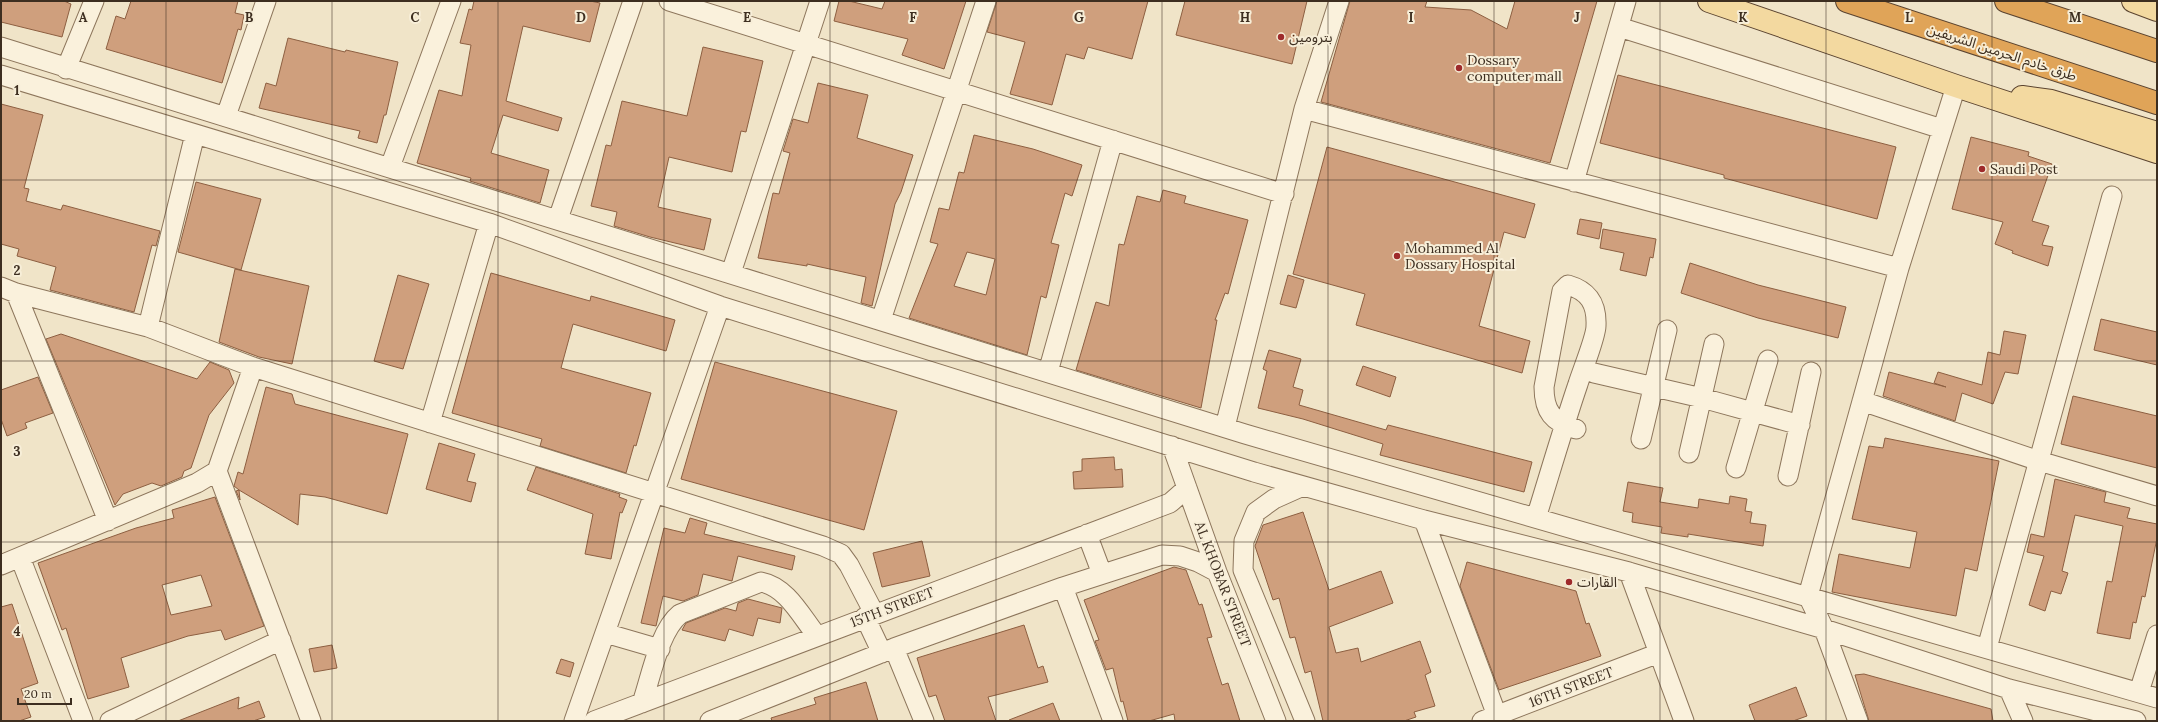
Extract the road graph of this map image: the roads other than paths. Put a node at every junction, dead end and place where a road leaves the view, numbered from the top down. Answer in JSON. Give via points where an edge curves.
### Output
{"nodes":[{"id":1,"x":94,"y":1,"type":"edge"},
{"id":2,"x":266,"y":1,"type":"edge"},
{"id":3,"x":451,"y":1,"type":"edge"},
{"id":4,"x":633,"y":1,"type":"edge"},
{"id":5,"x":669,"y":1,"type":"edge"},
{"id":6,"x":820,"y":1,"type":"edge"},
{"id":7,"x":986,"y":1,"type":"edge"},
{"id":8,"x":1339,"y":1,"type":"edge"},
{"id":9,"x":1626,"y":1,"type":"edge"},
{"id":10,"x":1709,"y":1,"type":"edge"},
{"id":11,"x":1847,"y":1,"type":"edge"},
{"id":12,"x":2006,"y":1,"type":"edge"},
{"id":13,"x":2132,"y":1,"type":"edge"},
{"id":14,"x":2157,"y":10,"type":"edge"},
{"id":15,"x":1619,"y":27,"type":"junction"},
{"id":16,"x":806,"y":44,"type":"junction"},
{"id":17,"x":1,"y":47,"type":"edge"},
{"id":18,"x":2157,"y":51,"type":"edge"},
{"id":19,"x":66,"y":69,"type":"junction"},
{"id":20,"x":1,"y":75,"type":"edge"},
{"id":21,"x":1956,"y":86,"type":"junction"},
{"id":22,"x":956,"y":91,"type":"junction"},
{"id":23,"x":2157,"y":103,"type":"edge"},
{"id":24,"x":1304,"y":110,"type":"junction"},
{"id":25,"x":226,"y":116,"type":"junction"},
{"id":26,"x":1942,"y":129,"type":"junction"},
{"id":27,"x":195,"y":134,"type":"junction"},
{"id":28,"x":2157,"y":134,"type":"edge"},
{"id":29,"x":1113,"y":140,"type":"junction"},
{"id":30,"x":2157,"y":152,"type":"edge"},
{"id":31,"x":390,"y":167,"type":"junction"},
{"id":32,"x":1574,"y":182,"type":"junction"},
{"id":33,"x":1284,"y":194,"type":"junction"},
{"id":34,"x":2112,"y":196,"type":"dead end"},
{"id":35,"x":558,"y":220,"type":"junction"},
{"id":36,"x":489,"y":223,"type":"junction"},
{"id":37,"x":1899,"y":268,"type":"junction"},
{"id":38,"x":731,"y":273,"type":"junction"},
{"id":39,"x":8,"y":290,"type":"edge"},
{"id":40,"x":720,"y":306,"type":"junction"},
{"id":41,"x":881,"y":320,"type":"junction"},
{"id":42,"x":148,"y":326,"type":"junction"},
{"id":43,"x":1597,"y":327,"type":"junction"},
{"id":44,"x":1666,"y":330,"type":"dead end"},
{"id":45,"x":1714,"y":344,"type":"dead end"},
{"id":46,"x":1768,"y":360,"type":"dead end"},
{"id":47,"x":253,"y":367,"type":"junction"},
{"id":48,"x":1048,"y":372,"type":"junction"},
{"id":49,"x":1811,"y":372,"type":"dead end"},
{"id":50,"x":1594,"y":373,"type":"junction"},
{"id":51,"x":1653,"y":387,"type":"junction"},
{"id":52,"x":1702,"y":398,"type":"junction"},
{"id":53,"x":1862,"y":401,"type":"junction"},
{"id":54,"x":1752,"y":412,"type":"junction"},
{"id":55,"x":430,"y":423,"type":"junction"},
{"id":56,"x":1800,"y":424,"type":"junction"},
{"id":57,"x":1225,"y":427,"type":"junction"},
{"id":58,"x":1570,"y":427,"type":"junction"},
{"id":59,"x":1641,"y":438,"type":"dead end"},
{"id":60,"x":1172,"y":446,"type":"junction"},
{"id":61,"x":1689,"y":453,"type":"dead end"},
{"id":62,"x":2039,"y":461,"type":"junction"},
{"id":63,"x":1736,"y":468,"type":"dead end"},
{"id":64,"x":217,"y":471,"type":"junction"},
{"id":65,"x":1788,"y":476,"type":"dead end"},
{"id":66,"x":1303,"y":486,"type":"junction"},
{"id":67,"x":1187,"y":488,"type":"junction"},
{"id":68,"x":654,"y":493,"type":"junction"},
{"id":69,"x":2157,"y":496,"type":"edge"},
{"id":70,"x":1542,"y":519,"type":"junction"},
{"id":71,"x":1424,"y":520,"type":"junction"},
{"id":72,"x":108,"y":521,"type":"junction"},
{"id":73,"x":1087,"y":534,"type":"junction"},
{"id":74,"x":20,"y":557,"type":"junction"},
{"id":75,"x":1,"y":565,"type":"edge"},
{"id":76,"x":1217,"y":572,"type":"junction"},
{"id":77,"x":1630,"y":572,"type":"junction"},
{"id":78,"x":1102,"y":574,"type":"junction"},
{"id":79,"x":1063,"y":587,"type":"junction"},
{"id":80,"x":1808,"y":596,"type":"junction"},
{"id":81,"x":870,"y":615,"type":"junction"},
{"id":82,"x":1824,"y":629,"type":"junction"},
{"id":83,"x":605,"y":633,"type":"junction"},
{"id":84,"x":2157,"y":635,"type":"edge"},
{"id":85,"x":817,"y":636,"type":"junction"},
{"id":86,"x":1271,"y":638,"type":"junction"},
{"id":87,"x":281,"y":640,"type":"junction"},
{"id":88,"x":1247,"y":647,"type":"junction"},
{"id":89,"x":1987,"y":648,"type":"junction"},
{"id":90,"x":660,"y":649,"type":"junction"},
{"id":91,"x":888,"y":650,"type":"junction"},
{"id":92,"x":1659,"y":653,"type":"junction"},
{"id":93,"x":2009,"y":688,"type":"junction"},
{"id":94,"x":2148,"y":695,"type":"edge"},
{"id":95,"x":642,"y":702,"type":"junction"},
{"id":96,"x":731,"y":717,"type":"edge"},
{"id":97,"x":1492,"y":719,"type":"edge"},
{"id":98,"x":84,"y":721,"type":"edge"},
{"id":99,"x":110,"y":721,"type":"edge"},
{"id":100,"x":311,"y":721,"type":"edge"},
{"id":101,"x":574,"y":721,"type":"edge"},
{"id":102,"x":594,"y":721,"type":"edge"},
{"id":103,"x":710,"y":721,"type":"edge"},
{"id":104,"x":924,"y":721,"type":"edge"},
{"id":105,"x":1113,"y":721,"type":"edge"},
{"id":106,"x":1276,"y":721,"type":"edge"},
{"id":107,"x":1305,"y":721,"type":"edge"},
{"id":108,"x":1684,"y":721,"type":"edge"},
{"id":109,"x":1858,"y":721,"type":"edge"},
{"id":110,"x":2023,"y":721,"type":"edge"},
{"id":111,"x":2136,"y":721,"type":"edge"}],
"edges":[{"from":1,"to":19,"type":"street"},
{"from":2,"to":25,"type":"street"},
{"from":3,"to":31,"type":"street"},
{"from":4,"to":35,"type":"street"},
{"from":5,"to":16,"type":"street"},
{"from":6,"to":16,"type":"street"},
{"from":7,"to":22,"type":"street"},
{"from":8,"to":24,"type":"street"},
{"from":9,"to":15,"type":"street"},
{"from":10,"to":21,"type":"main road"},
{"from":11,"to":23,"type":"highway","name":"طرق خادم الحرمين الشريفين"},
{"from":12,"to":18,"type":"highway"},
{"from":13,"to":14,"type":"main road"},
{"from":15,"to":26,"type":"street"},
{"from":15,"to":32,"type":"street"},
{"from":16,"to":22,"type":"street"},
{"from":16,"to":38,"type":"street"},
{"from":17,"to":19,"type":"street"},
{"from":19,"to":25,"type":"street"},
{"from":20,"to":27,"type":"street"},
{"from":21,"to":26,"type":"street"},
{"from":21,"to":28,"type":"main road","via":[[2051,101]]},
{"from":21,"to":30,"type":"main road"},
{"from":22,"to":29,"type":"street"},
{"from":22,"to":41,"type":"street"},
{"from":24,"to":32,"type":"street"},
{"from":24,"to":33,"type":"street"},
{"from":25,"to":31,"type":"street"},
{"from":26,"to":37,"type":"street"},
{"from":27,"to":36,"type":"street"},
{"from":27,"to":42,"type":"street"},
{"from":29,"to":33,"type":"street"},
{"from":29,"to":48,"type":"street"},
{"from":31,"to":35,"type":"street"},
{"from":32,"to":37,"type":"street"},
{"from":33,"to":57,"type":"street"},
{"from":34,"to":62,"type":"street"},
{"from":35,"to":38,"type":"street"},
{"from":36,"to":40,"type":"street"},
{"from":36,"to":55,"type":"street"},
{"from":37,"to":53,"type":"street"},
{"from":38,"to":41,"type":"street"},
{"from":39,"to":42,"type":"street"},
{"from":39,"to":72,"type":"street"},
{"from":40,"to":60,"type":"street"},
{"from":40,"to":68,"type":"street"},
{"from":41,"to":48,"type":"street"},
{"from":42,"to":47,"type":"street"},
{"from":43,"to":50,"type":"street","via":[[1604,331],[1605,339]]},
{"from":43,"to":58,"type":"street"},
{"from":43,"to":58,"type":"street","via":[[1594,305],[1587,294],[1568,285],[1562,291],[1544,387],[1546,408],[1551,415]]},
{"from":44,"to":51,"type":"street"},
{"from":45,"to":52,"type":"street"},
{"from":46,"to":54,"type":"street"},
{"from":47,"to":55,"type":"street"},
{"from":47,"to":64,"type":"street"},
{"from":48,"to":57,"type":"street"},
{"from":49,"to":56,"type":"street"},
{"from":50,"to":51,"type":"street"},
{"from":50,"to":58,"type":"street"},
{"from":51,"to":52,"type":"street"},
{"from":51,"to":59,"type":"street"},
{"from":52,"to":54,"type":"street"},
{"from":52,"to":61,"type":"street"},
{"from":53,"to":62,"type":"street"},
{"from":53,"to":80,"type":"street"},
{"from":54,"to":56,"type":"street"},
{"from":54,"to":63,"type":"street"},
{"from":55,"to":68,"type":"street"},
{"from":56,"to":65,"type":"street"},
{"from":57,"to":70,"type":"street"},
{"from":58,"to":70,"type":"street"},
{"from":60,"to":66,"type":"street"},
{"from":60,"to":67,"type":"street","name":"AL KHOBAR STREET"},
{"from":62,"to":69,"type":"street"},
{"from":62,"to":89,"type":"street"},
{"from":64,"to":72,"type":"street","via":[[197,483]]},
{"from":64,"to":87,"type":"street"},
{"from":66,"to":71,"type":"street"},
{"from":66,"to":86,"type":"street","name":"AL KHOBAR STREET","via":[[1256,512],[1244,541],[1243,570]]},
{"from":67,"to":73,"type":"street","name":"15TH STREET","via":[[1170,503]]},
{"from":67,"to":76,"type":"street","name":"AL KHOBAR STREET"},
{"from":68,"to":81,"type":"street","via":[[823,546],[840,554],[849,565]]},
{"from":68,"to":83,"type":"street"},
{"from":70,"to":80,"type":"street"},
{"from":71,"to":77,"type":"street"},
{"from":71,"to":97,"type":"street"},
{"from":72,"to":74,"type":"street"},
{"from":73,"to":78,"type":"street"},
{"from":73,"to":81,"type":"street","name":"15TH STREET"},
{"from":74,"to":75,"type":"street"},
{"from":74,"to":98,"type":"street"},
{"from":76,"to":78,"type":"street","via":[[1180,556],[1162,555]]},
{"from":76,"to":88,"type":"street","name":"AL KHOBAR STREET"},
{"from":77,"to":82,"type":"street"},
{"from":77,"to":92,"type":"street"},
{"from":78,"to":79,"type":"street"},
{"from":79,"to":91,"type":"street"},
{"from":79,"to":105,"type":"street"},
{"from":80,"to":82,"type":"street"},
{"from":80,"to":89,"type":"street"},
{"from":81,"to":85,"type":"street","name":"15TH STREET"},
{"from":81,"to":91,"type":"street"},
{"from":82,"to":93,"type":"street"},
{"from":82,"to":109,"type":"street"},
{"from":83,"to":90,"type":"street"},
{"from":83,"to":101,"type":"street"},
{"from":84,"to":94,"type":"street"},
{"from":85,"to":90,"type":"street","via":[[782,591],[772,584],[761,582],[680,614],[672,620]]},
{"from":85,"to":95,"type":"street","name":"15TH STREET"},
{"from":86,"to":88,"type":"street"},
{"from":86,"to":107,"type":"street","name":"AL KHOBAR STREET"},
{"from":87,"to":99,"type":"street"},
{"from":87,"to":100,"type":"street"},
{"from":88,"to":106,"type":"street","name":"AL KHOBAR STREET"},
{"from":89,"to":94,"type":"street"},
{"from":90,"to":95,"type":"street"},
{"from":91,"to":96,"type":"street"},
{"from":91,"to":104,"type":"street"},
{"from":92,"to":97,"type":"street","name":"16TH STREET"},
{"from":92,"to":108,"type":"street"},
{"from":93,"to":110,"type":"street"},
{"from":93,"to":111,"type":"street"},
{"from":95,"to":102,"type":"street","name":"15TH STREET"},
{"from":96,"to":103,"type":"street"}]}
